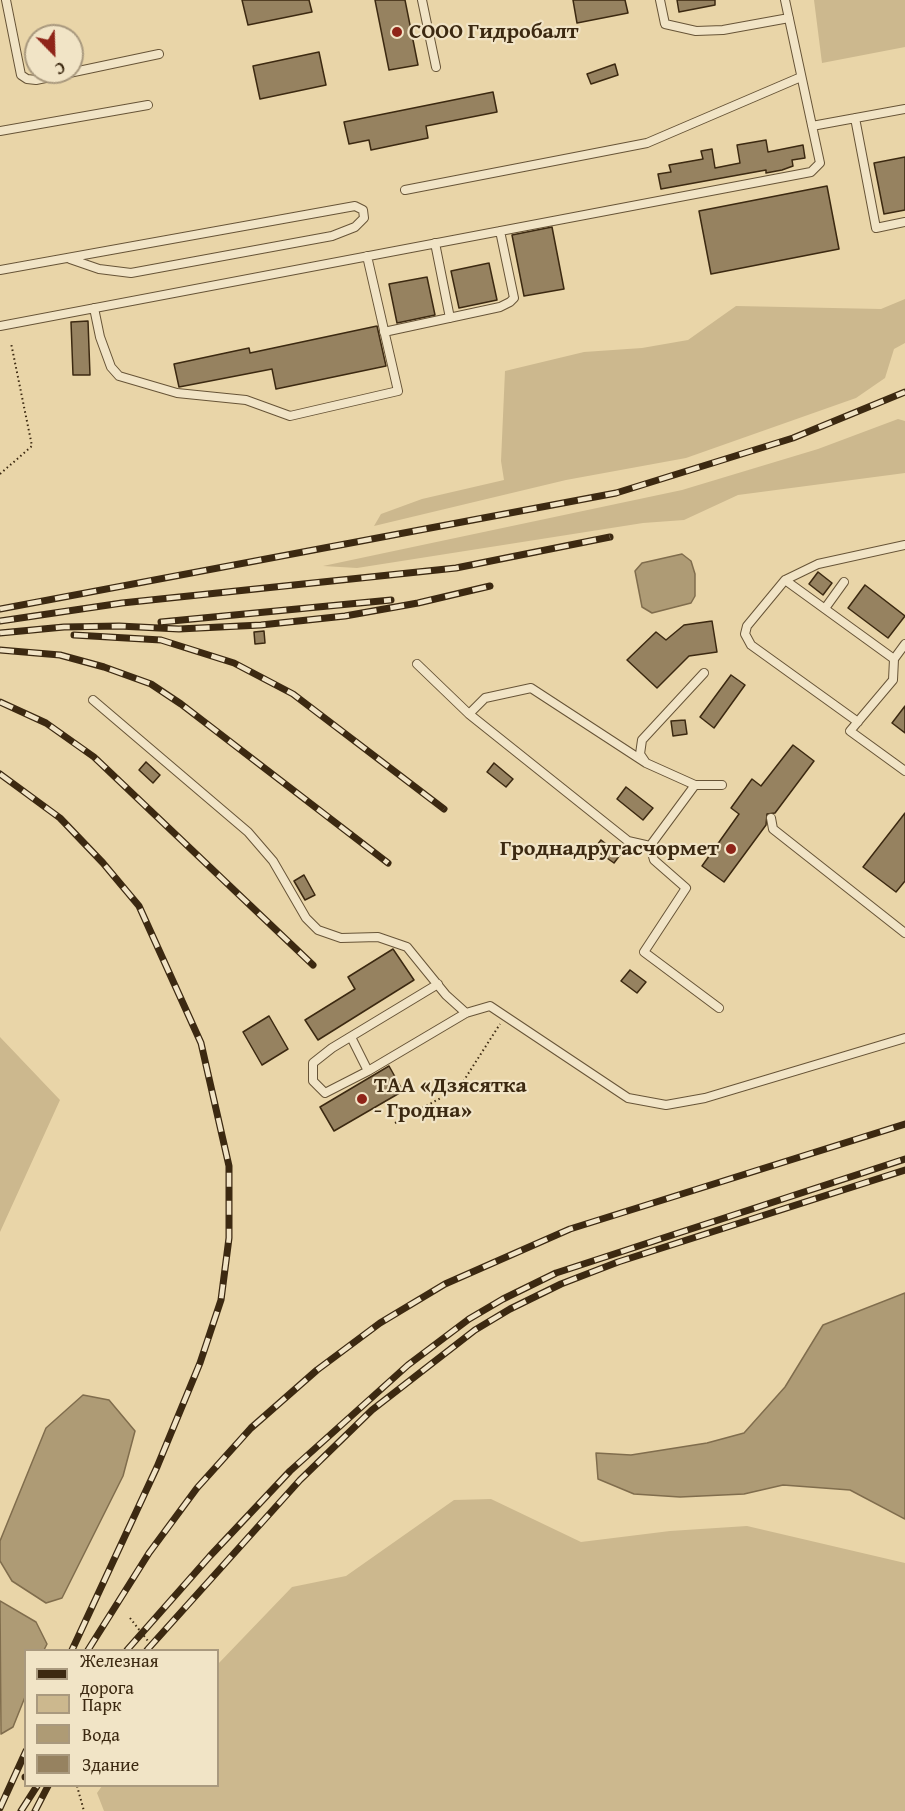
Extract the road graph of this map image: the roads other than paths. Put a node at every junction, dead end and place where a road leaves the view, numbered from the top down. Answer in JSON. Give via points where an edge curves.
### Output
{"nodes":[{"id":1,"x":6,"y":0,"type":"edge"},
{"id":2,"x":423,"y":0,"type":"edge"},
{"id":3,"x":660,"y":0,"type":"edge"},
{"id":4,"x":785,"y":0,"type":"edge"},
{"id":5,"x":789,"y":18,"type":"junction"},
{"id":6,"x":159,"y":54,"type":"dead end"},
{"id":7,"x":436,"y":67,"type":"dead end"},
{"id":8,"x":801,"y":77,"type":"junction"},
{"id":9,"x":148,"y":105,"type":"dead end"},
{"id":10,"x":905,"y":109,"type":"edge"},
{"id":11,"x":855,"y":118,"type":"junction"},
{"id":12,"x":812,"y":126,"type":"junction"},
{"id":13,"x":0,"y":132,"type":"edge"},
{"id":14,"x":405,"y":190,"type":"dead end"},
{"id":15,"x":905,"y":222,"type":"edge"},
{"id":16,"x":500,"y":231,"type":"junction"},
{"id":17,"x":435,"y":243,"type":"junction"},
{"id":18,"x":367,"y":256,"type":"junction"},
{"id":19,"x":70,"y":259,"type":"junction"},
{"id":20,"x":0,"y":270,"type":"edge"},
{"id":21,"x":94,"y":308,"type":"junction"},
{"id":22,"x":450,"y":318,"type":"junction"},
{"id":23,"x":0,"y":326,"type":"edge"},
{"id":24,"x":384,"y":332,"type":"junction"},
{"id":25,"x":905,"y":545,"type":"edge"},
{"id":26,"x":785,"y":580,"type":"junction"},
{"id":27,"x":844,"y":582,"type":"dead end"},
{"id":28,"x":826,"y":607,"type":"junction"},
{"id":29,"x":905,"y":644,"type":"edge"},
{"id":30,"x":894,"y":658,"type":"junction"},
{"id":31,"x":417,"y":664,"type":"dead end"},
{"id":32,"x":704,"y":673,"type":"dead end"},
{"id":33,"x":93,"y":700,"type":"dead end"},
{"id":34,"x":469,"y":714,"type":"junction"},
{"id":35,"x":858,"y":722,"type":"junction"},
{"id":36,"x":646,"y":763,"type":"junction"},
{"id":37,"x":905,"y":771,"type":"edge"},
{"id":38,"x":695,"y":785,"type":"junction"},
{"id":39,"x":722,"y":785,"type":"dead end"},
{"id":40,"x":771,"y":818,"type":"dead end"},
{"id":41,"x":651,"y":846,"type":"junction"},
{"id":42,"x":905,"y":933,"type":"edge"},
{"id":43,"x":438,"y":984,"type":"junction"},
{"id":44,"x":719,"y":1008,"type":"dead end"},
{"id":45,"x":466,"y":1013,"type":"junction"},
{"id":46,"x":351,"y":1037,"type":"junction"},
{"id":47,"x":905,"y":1038,"type":"edge"},
{"id":48,"x":368,"y":1071,"type":"junction"}],
"edges":[{"from":1,"to":6,"type":"lane","via":[[21,75],[27,79]]},
{"from":2,"to":7,"type":"lane"},
{"from":3,"to":5,"type":"lane","via":[[665,24],[696,31]]},
{"from":4,"to":5,"type":"lane"},
{"from":5,"to":8,"type":"lane"},
{"from":8,"to":12,"type":"lane"},
{"from":8,"to":14,"type":"lane","via":[[647,143]]},
{"from":9,"to":13,"type":"lane"},
{"from":10,"to":11,"type":"lane"},
{"from":11,"to":12,"type":"lane"},
{"from":11,"to":15,"type":"lane","via":[[876,228]]},
{"from":12,"to":16,"type":"lane","via":[[820,164],[811,172]]},
{"from":16,"to":17,"type":"lane"},
{"from":16,"to":22,"type":"lane","via":[[514,298],[500,307]]},
{"from":17,"to":18,"type":"lane"},
{"from":17,"to":22,"type":"lane"},
{"from":18,"to":21,"type":"lane"},
{"from":18,"to":24,"type":"lane"},
{"from":19,"to":19,"type":"lane","via":[[356,206],[363,210],[364,218],[355,227],[332,236],[131,273],[99,269]]},
{"from":19,"to":20,"type":"lane"},
{"from":21,"to":23,"type":"lane"},
{"from":21,"to":24,"type":"lane","via":[[111,367],[119,376],[177,393],[246,400],[290,416],[398,392]]},
{"from":22,"to":24,"type":"lane"},
{"from":25,"to":26,"type":"lane","via":[[818,564]]},
{"from":26,"to":28,"type":"lane"},
{"from":26,"to":35,"type":"lane","via":[[747,626],[745,634],[751,645]]},
{"from":27,"to":28,"type":"lane"},
{"from":28,"to":30,"type":"lane"},
{"from":29,"to":30,"type":"lane"},
{"from":30,"to":35,"type":"lane","via":[[893,680]]},
{"from":31,"to":34,"type":"lane"},
{"from":32,"to":36,"type":"lane","via":[[642,740],[640,754]]},
{"from":33,"to":43,"type":"lane","via":[[248,832],[273,861],[306,918],[318,930],[341,938],[378,938],[407,947]]},
{"from":34,"to":36,"type":"lane","via":[[485,698],[531,688]]},
{"from":34,"to":41,"type":"lane","via":[[628,841]]},
{"from":35,"to":37,"type":"lane","via":[[850,731]]},
{"from":36,"to":38,"type":"lane"},
{"from":38,"to":39,"type":"lane"},
{"from":38,"to":41,"type":"lane"},
{"from":40,"to":42,"type":"lane","via":[[773,829]]},
{"from":41,"to":44,"type":"lane","via":[[654,860],[686,888],[644,952]]},
{"from":43,"to":45,"type":"lane"},
{"from":43,"to":46,"type":"lane"},
{"from":45,"to":47,"type":"lane","via":[[490,1006],[628,1098],[666,1105],[705,1098]]},
{"from":45,"to":48,"type":"lane"},
{"from":46,"to":48,"type":"lane"},
{"from":46,"to":48,"type":"lane","via":[[313,1063],[313,1081],[325,1093]]}]}
